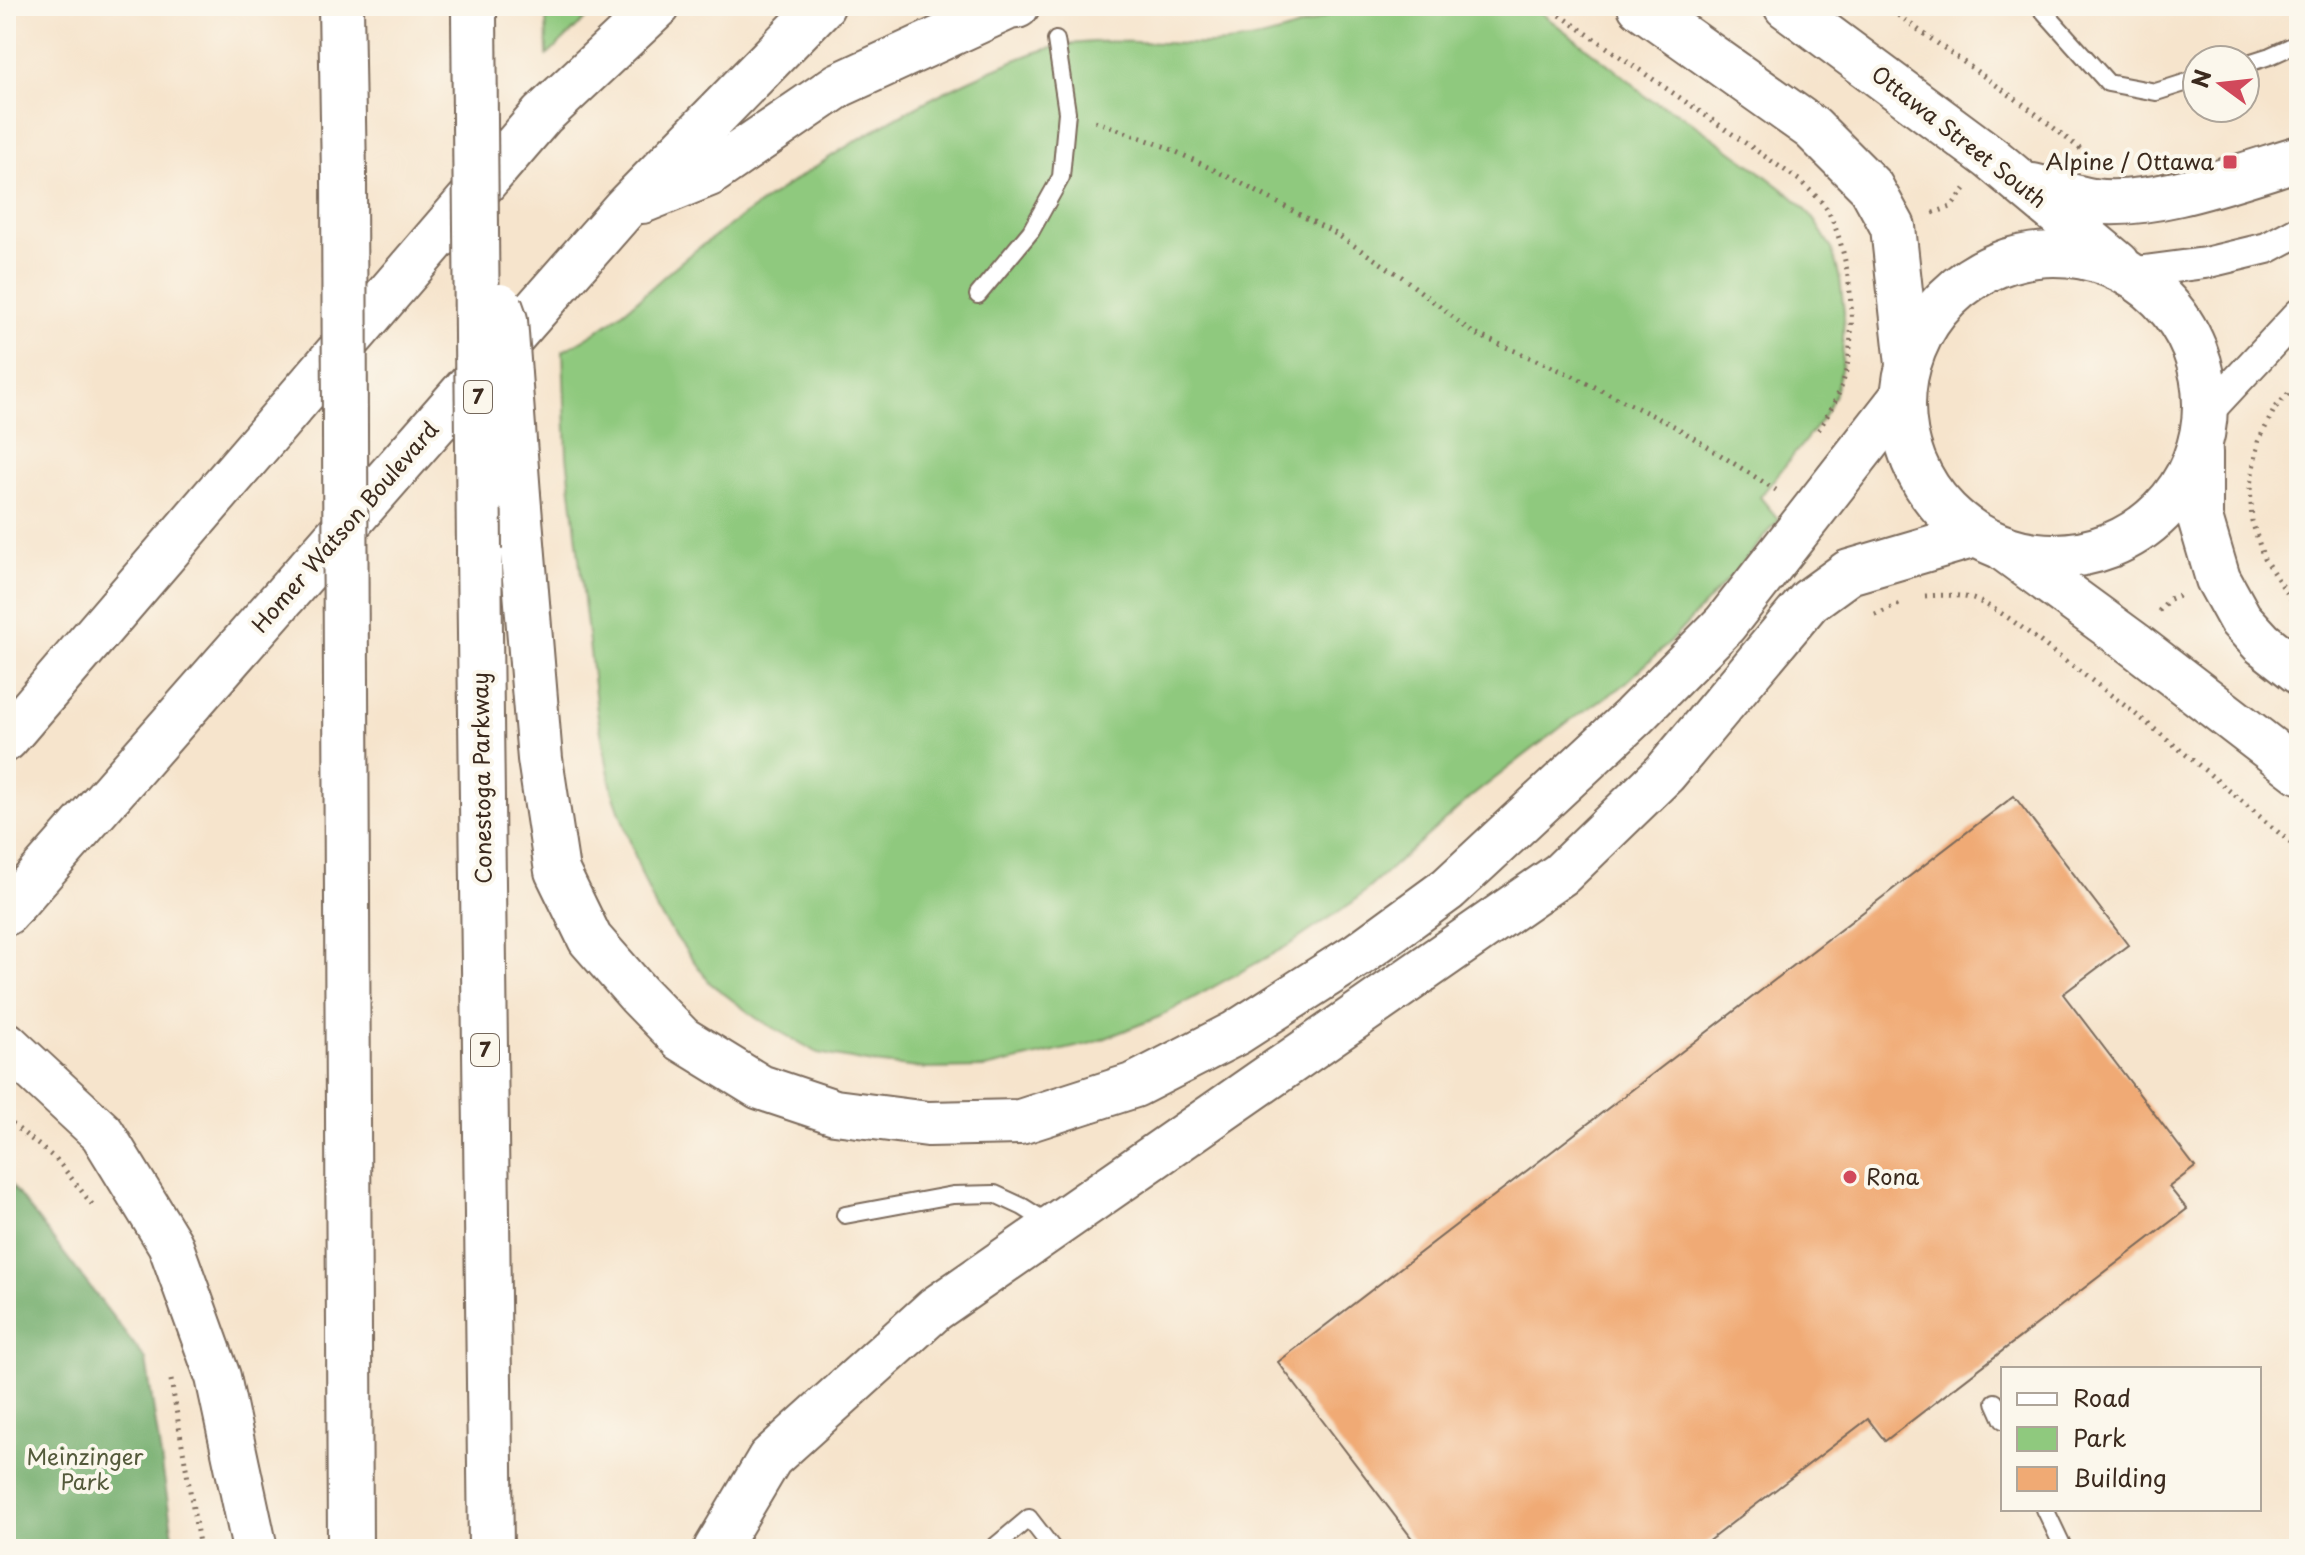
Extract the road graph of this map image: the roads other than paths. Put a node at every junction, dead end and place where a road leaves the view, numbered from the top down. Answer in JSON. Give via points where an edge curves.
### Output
{"nodes":[{"id":1,"x":341,"y":6,"type":"edge"},
{"id":2,"x":658,"y":6,"type":"edge"},
{"id":3,"x":822,"y":6,"type":"edge"},
{"id":4,"x":1017,"y":6,"type":"edge"},
{"id":5,"x":1640,"y":6,"type":"edge"},
{"id":6,"x":1786,"y":6,"type":"edge"},
{"id":7,"x":2039,"y":6,"type":"edge"},
{"id":8,"x":474,"y":10,"type":"edge"},
{"id":9,"x":1056,"y":40,"type":"dead end"},
{"id":10,"x":2299,"y":43,"type":"edge"},
{"id":11,"x":2261,"y":59,"type":"edge"},
{"id":12,"x":2181,"y":84,"type":"edge"},
{"id":13,"x":2299,"y":158,"type":"edge"},
{"id":14,"x":2024,"y":184,"type":"junction"},
{"id":15,"x":625,"y":208,"type":"junction"},
{"id":16,"x":2299,"y":231,"type":"edge"},
{"id":17,"x":477,"y":243,"type":"junction"},
{"id":18,"x":2129,"y":273,"type":"junction"},
{"id":19,"x":978,"y":295,"type":"dead end"},
{"id":20,"x":2299,"y":314,"type":"edge"},
{"id":21,"x":1906,"y":380,"type":"junction"},
{"id":22,"x":2202,"y":429,"type":"junction"},
{"id":23,"x":1988,"y":541,"type":"junction"},
{"id":24,"x":2299,"y":672,"type":"edge"},
{"id":25,"x":6,"y":739,"type":"edge"},
{"id":26,"x":2299,"y":771,"type":"edge"},
{"id":27,"x":6,"y":913,"type":"edge"},
{"id":28,"x":6,"y":1044,"type":"edge"},
{"id":29,"x":845,"y":1215,"type":"dead end"},
{"id":30,"x":1055,"y":1227,"type":"junction"},
{"id":31,"x":1995,"y":1402,"type":"dead end"},
{"id":32,"x":2001,"y":1416,"type":"edge"},
{"id":33,"x":2046,"y":1511,"type":"edge"},
{"id":34,"x":255,"y":1549,"type":"edge"},
{"id":35,"x":350,"y":1549,"type":"edge"},
{"id":36,"x":491,"y":1549,"type":"edge"},
{"id":37,"x":716,"y":1549,"type":"edge"},
{"id":38,"x":992,"y":1549,"type":"edge"},
{"id":39,"x":1053,"y":1549,"type":"edge"},
{"id":40,"x":2064,"y":1549,"type":"edge"}],
"edges":[{"from":1,"to":35,"type":"main road","bridge":true},
{"from":2,"to":25,"type":"main road","via":[[542,115]]},
{"from":3,"to":15,"type":"main road","name":"Homer Watson Boulevard"},
{"from":4,"to":15,"type":"main road","via":[[839,85],[709,174]]},
{"from":5,"to":21,"type":"main road","via":[[1812,128],[1871,187],[1893,227]]},
{"from":6,"to":14,"type":"main road","name":"Ottawa Street South"},
{"from":7,"to":12,"type":"lane","via":[[2108,83],[2156,92]]},
{"from":8,"to":17,"type":"main road","name":"Conestoga Parkway","number":"7","bridge":true},
{"from":9,"to":19,"type":"lane","via":[[1067,112],[1061,177],[1031,231]]},
{"from":10,"to":11,"type":"lane"},
{"from":13,"to":14,"type":"main road","via":[[2144,201],[2095,201]]},
{"from":14,"to":18,"type":"main road","name":"Ottawa Street South"},
{"from":15,"to":27,"type":"main road","name":"Homer Watson Boulevard"},
{"from":16,"to":18,"type":"street","via":[[2267,248]]},
{"from":17,"to":21,"type":"main road","bridge":true,"via":[[505,320],[540,759],[557,871],[590,939],[682,1039],[760,1087],[835,1112],[928,1124],[1020,1122],[1135,1085],[1236,1033],[1448,889],[1725,624]]},
{"from":17,"to":36,"type":"main road","name":"Conestoga Parkway","number":"7","bridge":true},
{"from":18,"to":21,"type":"main road","via":[[2093,259],[2054,253],[1992,267],[1942,304],[1921,332]]},
{"from":18,"to":22,"type":"main road","name":"Ottawa Street South","via":[[2162,299],[2187,333],[2201,373]]},
{"from":20,"to":22,"type":"street"},
{"from":21,"to":23,"type":"main road","via":[[1906,436],[1919,475],[1943,508]]},
{"from":22,"to":23,"type":"main road","via":[[2182,485],[2150,522],[2109,546],[2062,557],[2032,555]]},
{"from":22,"to":24,"type":"main road","via":[[2200,518],[2218,579],[2240,619]]},
{"from":23,"to":26,"type":"main road"},
{"from":23,"to":30,"type":"main road","via":[[1849,572],[1809,601],[1665,773],[1561,874]]},
{"from":28,"to":34,"type":"main road","via":[[102,1133],[170,1244],[218,1377]]},
{"from":29,"to":30,"type":"lane","via":[[953,1195],[995,1194]]},
{"from":30,"to":37,"type":"main road","via":[[935,1309],[770,1458]]},
{"from":31,"to":32,"type":"lane"},
{"from":33,"to":40,"type":"lane"},
{"from":38,"to":39,"type":"lane","via":[[1029,1518]]}]}
